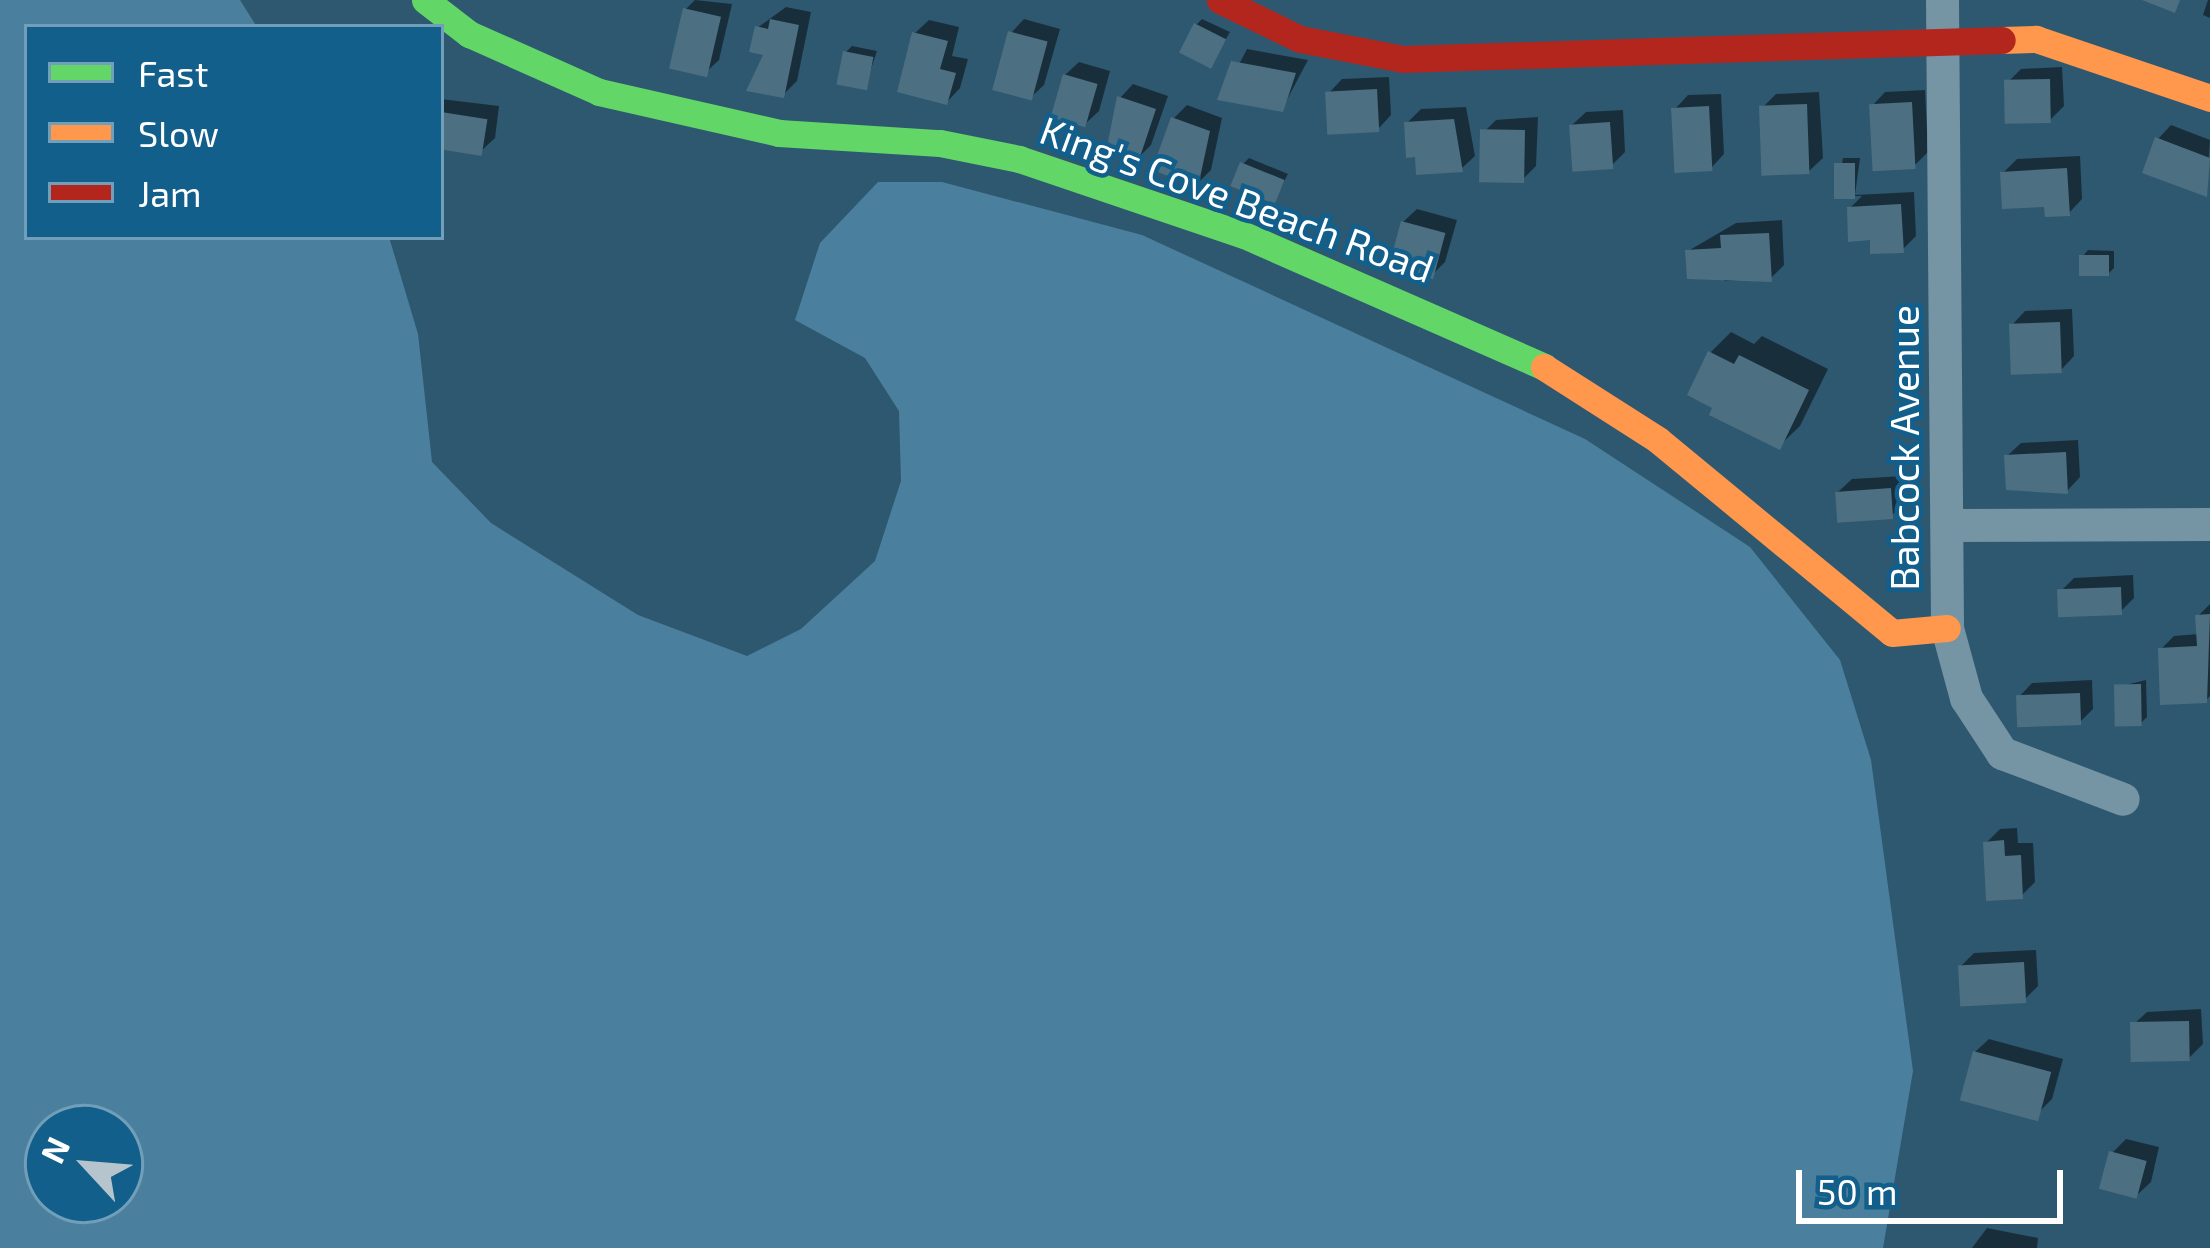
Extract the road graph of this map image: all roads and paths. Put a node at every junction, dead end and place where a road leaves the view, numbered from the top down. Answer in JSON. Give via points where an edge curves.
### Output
{"nodes":[{"id":1,"x":425,"y":0,"type":"edge"},
{"id":2,"x":1942,"y":0,"type":"edge"},
{"id":3,"x":1240,"y":5,"type":"edge"},
{"id":4,"x":1942,"y":43,"type":"junction"},
{"id":5,"x":2210,"y":98,"type":"edge"},
{"id":6,"x":2210,"y":524,"type":"edge"},
{"id":7,"x":1948,"y":525,"type":"junction"},
{"id":8,"x":1947,"y":628,"type":"junction"},
{"id":9,"x":2122,"y":799,"type":"dead end"}],
"edges":[{"from":1,"to":8,"type":"street","name":"King's Cove Beach Road","via":[[469,34],[599,92],[779,134],[940,143],[1019,159],[1244,235],[1455,322],[1580,385],[1658,440],[1892,633]]},
{"from":2,"to":4,"type":"street","name":"Babcock Avenue"},
{"from":3,"to":4,"type":"street","via":[[1346,53],[1403,59]]},
{"from":4,"to":5,"type":"street","via":[[2036,39]]},
{"from":4,"to":7,"type":"street","name":"Babcock Avenue"},
{"from":6,"to":7,"type":"street"},
{"from":7,"to":8,"type":"street","name":"Babcock Avenue"},
{"from":8,"to":9,"type":"street","name":"Babcock Avenue","via":[[1966,698],[2002,753]]}]}
